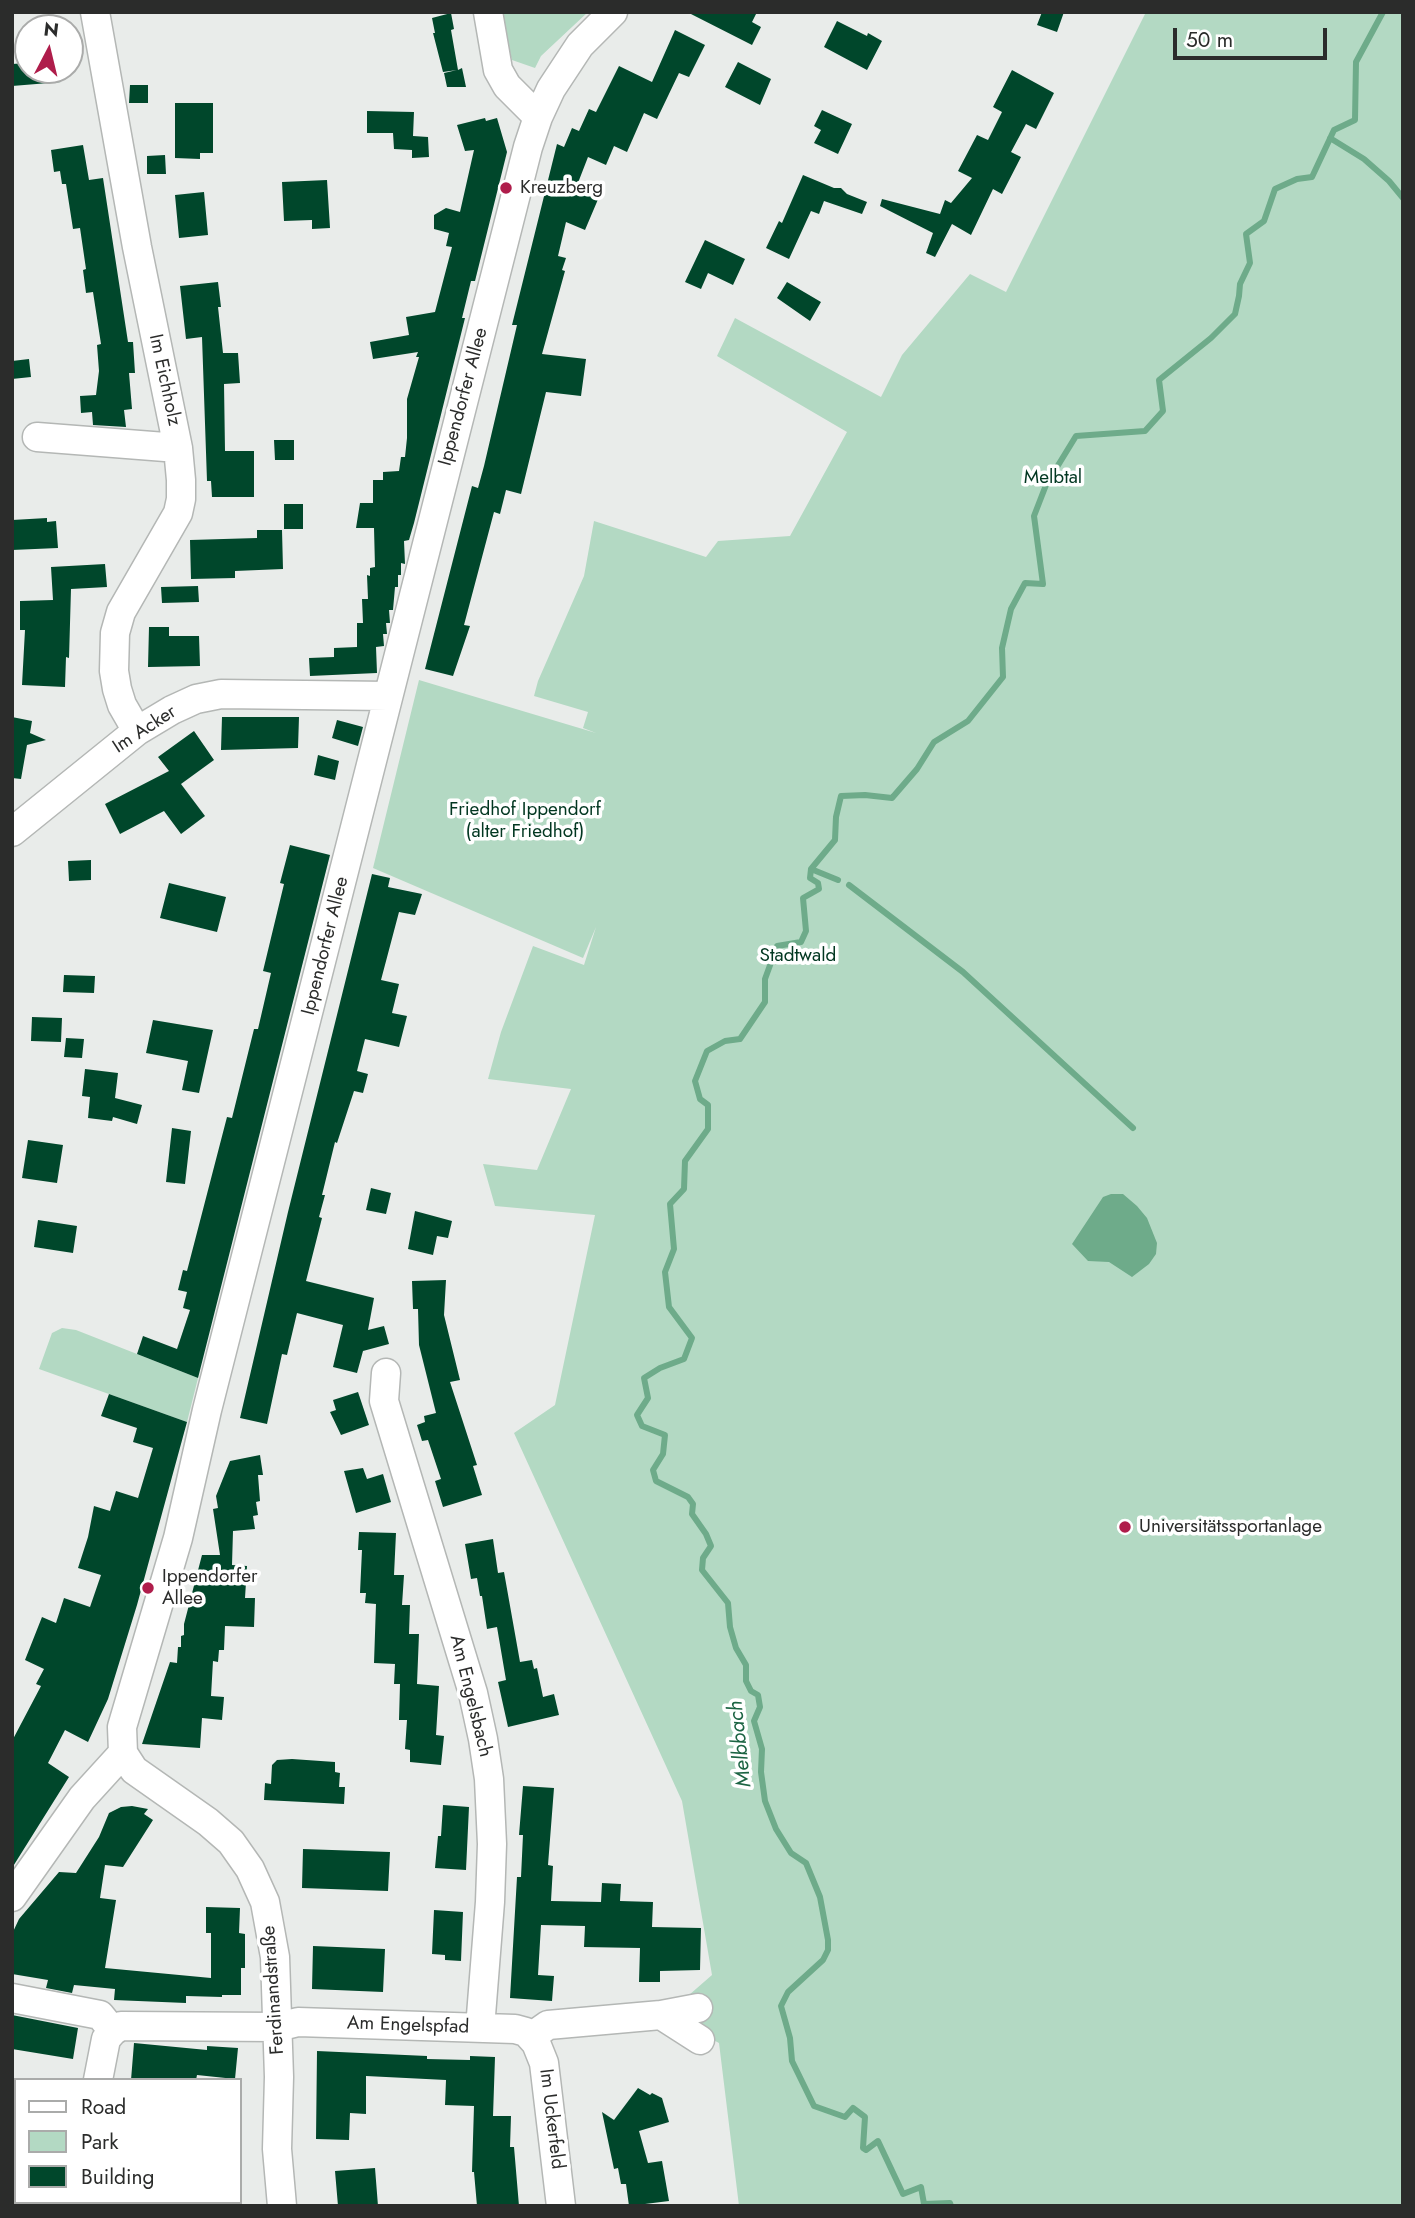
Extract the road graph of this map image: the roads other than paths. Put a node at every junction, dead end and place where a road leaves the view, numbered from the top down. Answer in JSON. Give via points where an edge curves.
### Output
{"nodes":[{"id":1,"x":95,"y":12,"type":"edge"},
{"id":2,"x":488,"y":12,"type":"edge"},
{"id":3,"x":613,"y":12,"type":"edge"},
{"id":4,"x":538,"y":117,"type":"junction"},
{"id":5,"x":37,"y":438,"type":"dead end"},
{"id":6,"x":178,"y":448,"type":"junction"},
{"id":7,"x":388,"y":696,"type":"junction"},
{"id":8,"x":137,"y":731,"type":"junction"},
{"id":9,"x":12,"y":832,"type":"edge"},
{"id":10,"x":386,"y":1373,"type":"dead end"},
{"id":11,"x":123,"y":1753,"type":"junction"},
{"id":12,"x":12,"y":1896,"type":"edge"},
{"id":13,"x":12,"y":1998,"type":"edge"},
{"id":14,"x":698,"y":2008,"type":"dead end"},
{"id":15,"x":661,"y":2015,"type":"junction"},
{"id":16,"x":278,"y":2027,"type":"junction"},
{"id":17,"x":480,"y":2028,"type":"junction"},
{"id":18,"x":113,"y":2031,"type":"junction"},
{"id":19,"x":531,"y":2036,"type":"junction"},
{"id":20,"x":700,"y":2040,"type":"dead end"},
{"id":21,"x":97,"y":2078,"type":"edge"},
{"id":22,"x":282,"y":2206,"type":"edge"},
{"id":23,"x":561,"y":2206,"type":"edge"}],
"edges":[{"from":1,"to":6,"type":"street","name":"Im Eichholz","via":[[136,247]]},
{"from":2,"to":4,"type":"street","via":[[498,70],[507,86]]},
{"from":3,"to":4,"type":"street","name":"Ippendorfer Allee","via":[[580,45]]},
{"from":4,"to":7,"type":"street","name":"Ippendorfer Allee","via":[[513,199]]},
{"from":5,"to":6,"type":"street"},
{"from":6,"to":8,"type":"street","name":"Im Eichholz","via":[[178,513],[121,612],[115,633],[117,688]]},
{"from":7,"to":8,"type":"street","name":"Im Acker","via":[[221,694],[196,699]]},
{"from":7,"to":11,"type":"street","name":"Ippendorfer Allee","via":[[178,1538],[122,1727]]},
{"from":8,"to":9,"type":"street","name":"Im Acker"},
{"from":10,"to":17,"type":"street","name":"Am Engelsbach","via":[[384,1401],[473,1693],[489,1779],[490,1902]]},
{"from":11,"to":12,"type":"street","via":[[82,1798]]},
{"from":11,"to":16,"type":"street","name":"Ferdinandstraße","via":[[134,1770],[219,1831],[250,1869],[270,1921]]},
{"from":13,"to":18,"type":"street","via":[[100,2015]]},
{"from":14,"to":15,"type":"street"},
{"from":15,"to":19,"type":"street","via":[[548,2025]]},
{"from":15,"to":20,"type":"street"},
{"from":16,"to":17,"type":"street","name":"Am Engelspfad","via":[[298,2022]]},
{"from":16,"to":18,"type":"street","name":"Am Engelspfad","via":[[133,2025]]},
{"from":16,"to":22,"type":"street","name":"Ferdinandstraße","via":[[277,2149]]},
{"from":17,"to":19,"type":"street","name":"Am Engelspfad","via":[[515,2029]]},
{"from":18,"to":21,"type":"street","via":[[106,2039]]},
{"from":19,"to":23,"type":"street","name":"Im Uckerfeld","via":[[544,2063]]}]}
